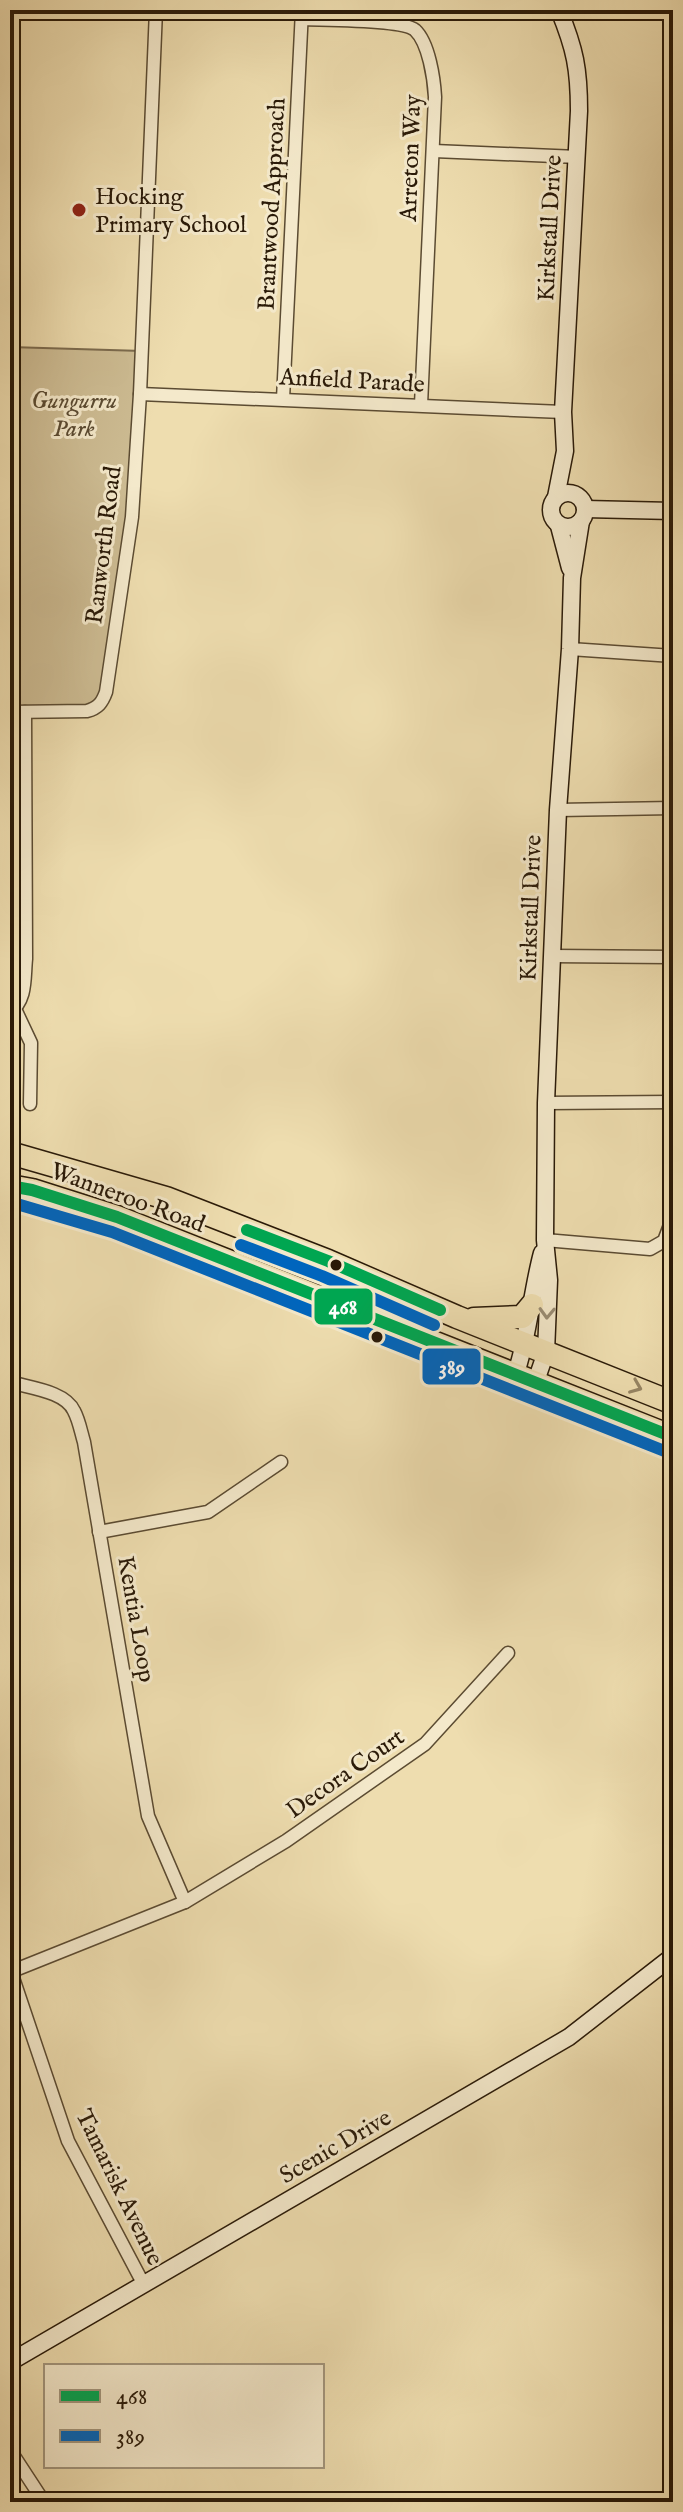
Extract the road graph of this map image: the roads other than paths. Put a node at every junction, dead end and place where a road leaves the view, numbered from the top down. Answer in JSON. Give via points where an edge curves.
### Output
{"nodes":[{"id":1,"x":156,"y":10,"type":"edge"},
{"id":2,"x":559,"y":10,"type":"edge"},
{"id":3,"x":302,"y":15,"type":"edge"},
{"id":4,"x":434,"y":151,"type":"junction"},
{"id":5,"x":578,"y":157,"type":"junction"},
{"id":6,"x":140,"y":394,"type":"junction"},
{"id":7,"x":283,"y":399,"type":"junction"},
{"id":8,"x":421,"y":405,"type":"junction"},
{"id":9,"x":563,"y":412,"type":"junction"},
{"id":10,"x":565,"y":451,"type":"junction"},
{"id":11,"x":556,"y":497,"type":"junction"},
{"id":12,"x":582,"y":509,"type":"junction"},
{"id":13,"x":673,"y":511,"type":"edge"},
{"id":14,"x":559,"y":526,"type":"junction"},
{"id":15,"x":572,"y":578,"type":"junction"},
{"id":16,"x":570,"y":649,"type":"junction"},
{"id":17,"x":673,"y":656,"type":"edge"},
{"id":18,"x":10,"y":712,"type":"edge"},
{"id":19,"x":25,"y":712,"type":"junction"},
{"id":20,"x":673,"y":808,"type":"edge"},
{"id":21,"x":558,"y":810,"type":"junction"},
{"id":22,"x":10,"y":863,"type":"edge"},
{"id":23,"x":26,"y":863,"type":"junction"},
{"id":24,"x":552,"y":956,"type":"junction"},
{"id":25,"x":672,"y":956,"type":"edge"},
{"id":26,"x":12,"y":1010,"type":"edge"},
{"id":27,"x":673,"y":1102,"type":"edge"},
{"id":28,"x":546,"y":1103,"type":"junction"},
{"id":29,"x":30,"y":1104,"type":"dead end"},
{"id":30,"x":673,"y":1136,"type":"edge"},
{"id":31,"x":10,"y":1153,"type":"edge"},
{"id":32,"x":10,"y":1186,"type":"edge"},
{"id":33,"x":545,"y":1240,"type":"junction"},
{"id":34,"x":532,"y":1305,"type":"junction"},
{"id":35,"x":457,"y":1317,"type":"junction"},
{"id":36,"x":536,"y":1349,"type":"junction"},
{"id":37,"x":525,"y":1380,"type":"junction"},
{"id":38,"x":10,"y":1382,"type":"edge"},
{"id":39,"x":673,"y":1403,"type":"edge"},
{"id":40,"x":673,"y":1437,"type":"edge"},
{"id":41,"x":281,"y":1462,"type":"dead end"},
{"id":42,"x":99,"y":1532,"type":"junction"},
{"id":43,"x":508,"y":1653,"type":"dead end"},
{"id":44,"x":185,"y":1902,"type":"junction"},
{"id":45,"x":673,"y":1956,"type":"edge"},
{"id":46,"x":10,"y":1972,"type":"edge"},
{"id":47,"x":144,"y":2285,"type":"junction"},
{"id":48,"x":10,"y":2362,"type":"edge"},
{"id":49,"x":10,"y":2450,"type":"edge"},
{"id":50,"x":44,"y":2502,"type":"edge"}],
"edges":[{"from":1,"to":6,"type":"street","name":"Ranworth Road"},
{"from":2,"to":5,"type":"street","name":"Kirkstall Drive","via":[[579,70]]},
{"from":3,"to":4,"type":"street","name":"Arreton Way","via":[[415,30],[433,77]]},
{"from":3,"to":7,"type":"street","name":"Brantwood Approach"},
{"from":4,"to":5,"type":"street"},
{"from":4,"to":8,"type":"street","name":"Arreton Way"},
{"from":5,"to":9,"type":"street","name":"Kirkstall Drive"},
{"from":6,"to":7,"type":"street","name":"Anfield Parade"},
{"from":6,"to":19,"type":"street","name":"Ranworth Road","via":[[132,517],[103,701],[87,711]]},
{"from":7,"to":8,"type":"street","name":"Anfield Parade"},
{"from":8,"to":9,"type":"street","name":"Anfield Parade"},
{"from":9,"to":10,"type":"street","name":"Kirkstall Drive"},
{"from":10,"to":11,"type":"street","name":"Kirkstall Drive"},
{"from":10,"to":12,"type":"street","name":"Kirkstall Drive"},
{"from":11,"to":12,"type":"street","via":[[567,493]]},
{"from":11,"to":14,"type":"street","via":[[551,512]]},
{"from":12,"to":13,"type":"street"},
{"from":12,"to":14,"type":"street","via":[[570,527]]},
{"from":12,"to":15,"type":"street","name":"Kirkstall Drive"},
{"from":14,"to":15,"type":"street","name":"Kirkstall Drive"},
{"from":15,"to":16,"type":"street","name":"Kirkstall Drive"},
{"from":16,"to":17,"type":"street"},
{"from":16,"to":21,"type":"street","name":"Kirkstall Drive"},
{"from":18,"to":19,"type":"street","name":"Ranworth Road"},
{"from":19,"to":23,"type":"street"},
{"from":20,"to":21,"type":"street"},
{"from":21,"to":24,"type":"street","name":"Kirkstall Drive"},
{"from":22,"to":23,"type":"street"},
{"from":23,"to":26,"type":"street","via":[[23,996]]},
{"from":24,"to":25,"type":"street"},
{"from":24,"to":28,"type":"street","name":"Kirkstall Drive"},
{"from":26,"to":29,"type":"street","via":[[31,1043]]},
{"from":27,"to":28,"type":"street"},
{"from":28,"to":33,"type":"street","name":"Kirkstall Drive"},
{"from":30,"to":33,"type":"street","via":[[670,1225],[664,1241],[650,1249]]},
{"from":31,"to":35,"type":"highway","name":"Wanneroo Road","via":[[166,1198]]},
{"from":32,"to":37,"type":"highway","name":"Wanneroo Road","via":[[117,1217]]},
{"from":33,"to":34,"type":"street","name":"Kirkstall Drive"},
{"from":33,"to":36,"type":"street","name":"Kirkstall Drive","one_way":true,"via":[[549,1280]]},
{"from":34,"to":35,"type":"highway","via":[[522,1317],[511,1319]]},
{"from":34,"to":36,"type":"street","name":"Kirkstall Drive"},
{"from":35,"to":36,"type":"highway","name":"Wanneroo Road"},
{"from":36,"to":37,"type":"street","name":"Kirkstall Drive"},
{"from":36,"to":39,"type":"highway","name":"Wanneroo Road","one_way":true},
{"from":37,"to":40,"type":"highway","name":"Wanneroo Road"},
{"from":38,"to":42,"type":"street","name":"Kentia Loop","via":[[59,1396],[74,1410]]},
{"from":41,"to":42,"type":"street","via":[[208,1512]]},
{"from":42,"to":44,"type":"street","name":"Kentia Loop","via":[[148,1816]]},
{"from":43,"to":44,"type":"street","name":"Decora Court","via":[[425,1744],[286,1841]]},
{"from":44,"to":46,"type":"street","name":"Decora Court"},
{"from":45,"to":47,"type":"street","name":"Scenic Drive","via":[[569,2037]]},
{"from":46,"to":47,"type":"street","name":"Tamarisk Avenue","via":[[68,2141]]},
{"from":47,"to":48,"type":"street","name":"Scenic Drive"},
{"from":49,"to":50,"type":"street"}]}
